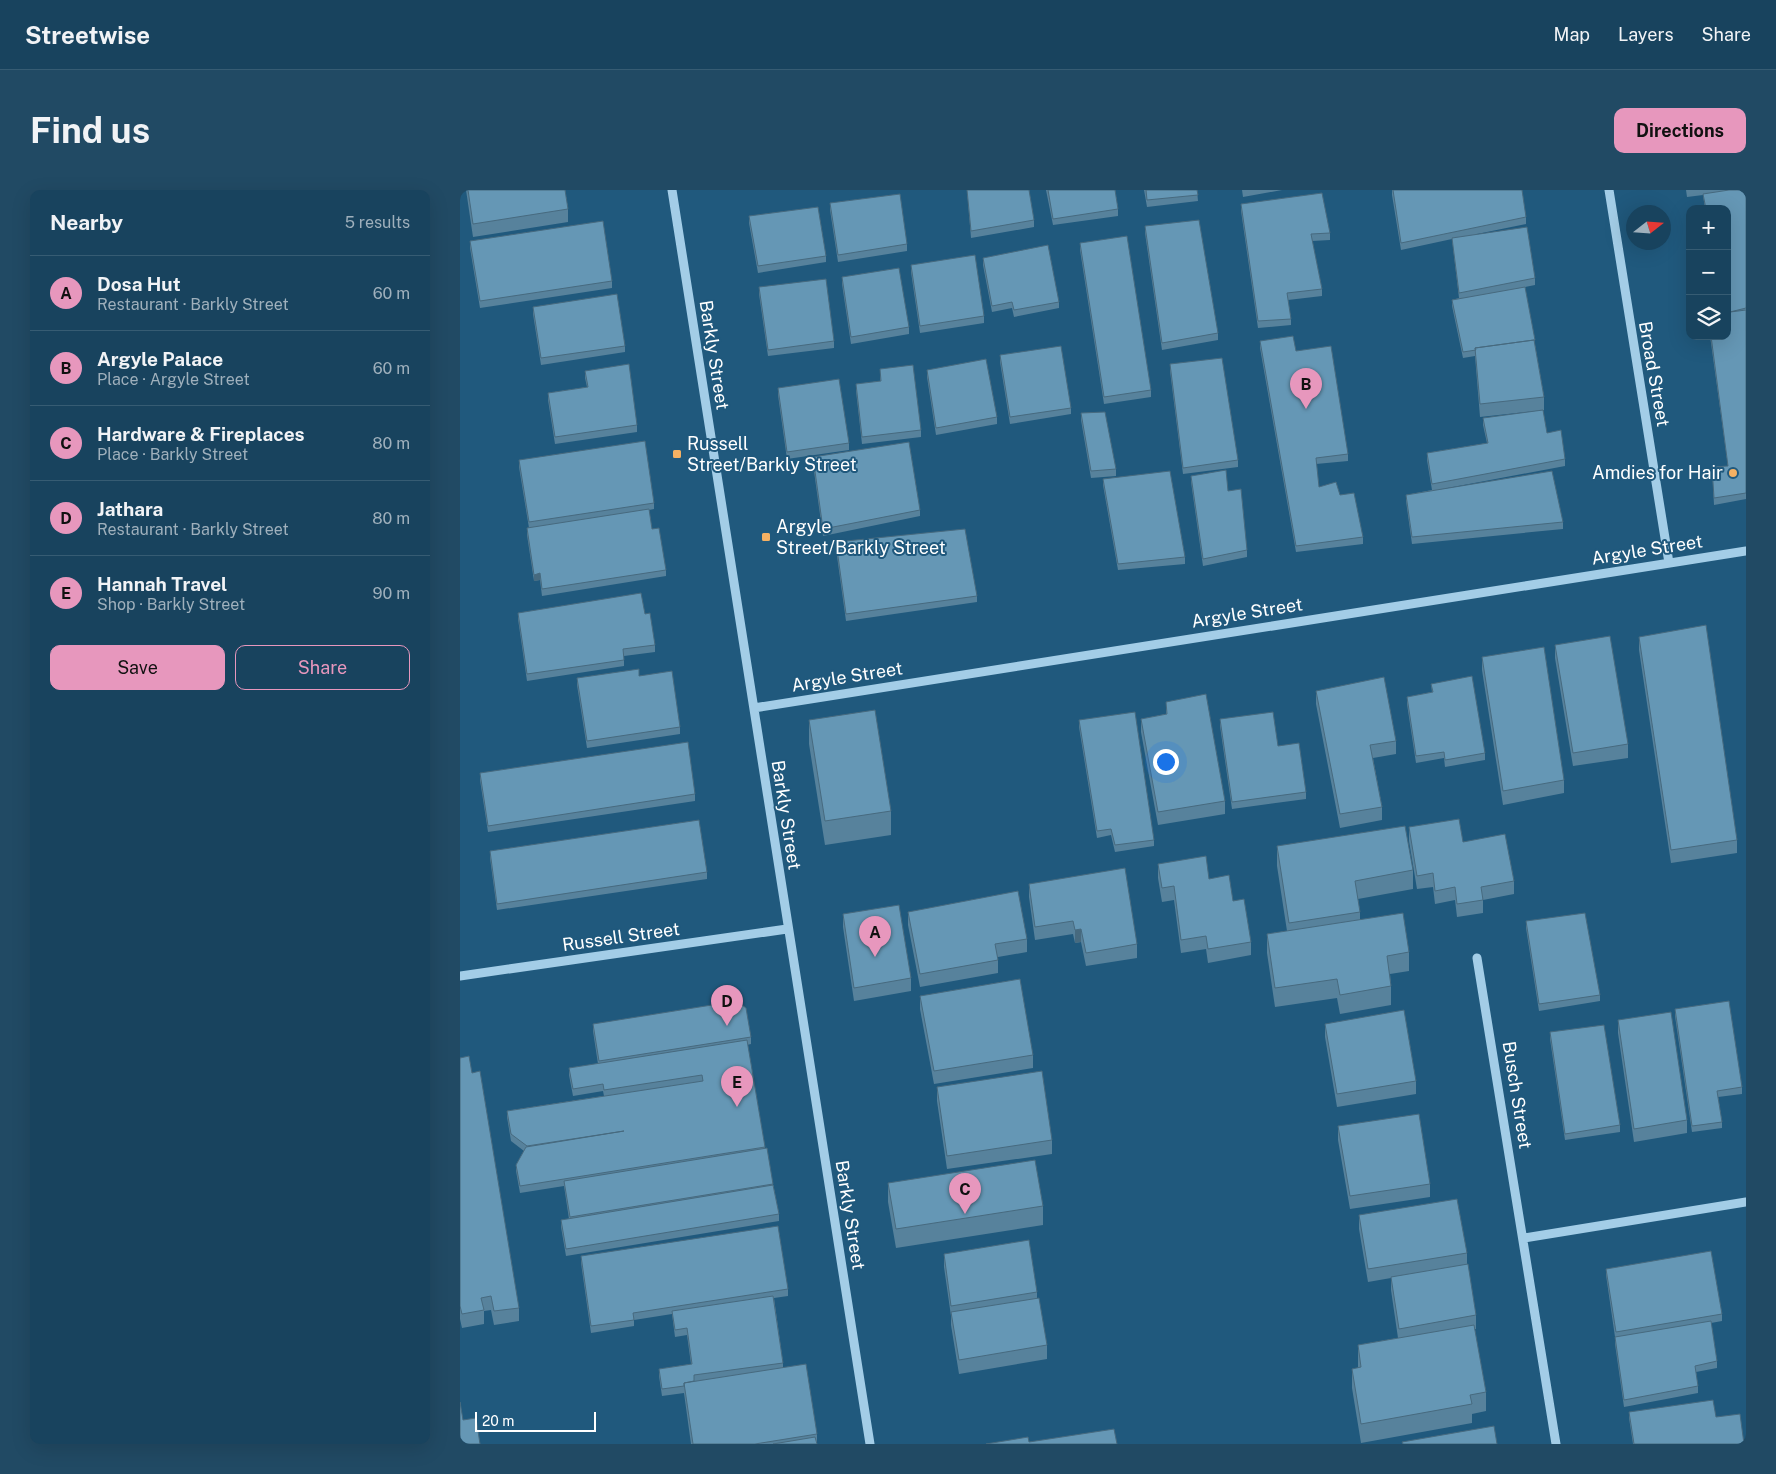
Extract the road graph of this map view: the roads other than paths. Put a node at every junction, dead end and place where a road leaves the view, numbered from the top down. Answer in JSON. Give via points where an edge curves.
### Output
{"nodes":[{"id":1,"x":672,"y":190,"type":"edge"},
{"id":2,"x":1609,"y":190,"type":"edge"},
{"id":3,"x":1746,"y":551,"type":"edge"},
{"id":4,"x":1669,"y":563,"type":"junction"},
{"id":5,"x":754,"y":708,"type":"junction"},
{"id":6,"x":787,"y":929,"type":"junction"},
{"id":7,"x":1477,"y":958,"type":"dead end"},
{"id":8,"x":460,"y":976,"type":"edge"},
{"id":9,"x":1746,"y":1202,"type":"edge"},
{"id":10,"x":1524,"y":1238,"type":"junction"},
{"id":11,"x":870,"y":1444,"type":"edge"},
{"id":12,"x":1556,"y":1444,"type":"edge"}],
"edges":[{"from":1,"to":5,"type":"street","name":"Barkly Street"},
{"from":2,"to":4,"type":"street","name":"Broad Street"},
{"from":3,"to":4,"type":"street","name":"Argyle Street"},
{"from":4,"to":5,"type":"street","name":"Argyle Street"},
{"from":5,"to":6,"type":"street","name":"Barkly Street"},
{"from":6,"to":8,"type":"street","name":"Russell Street"},
{"from":6,"to":11,"type":"street","name":"Barkly Street"},
{"from":7,"to":10,"type":"street","name":"Busch Street"},
{"from":9,"to":10,"type":"street"},
{"from":10,"to":12,"type":"street","name":"Busch Street"}]}
